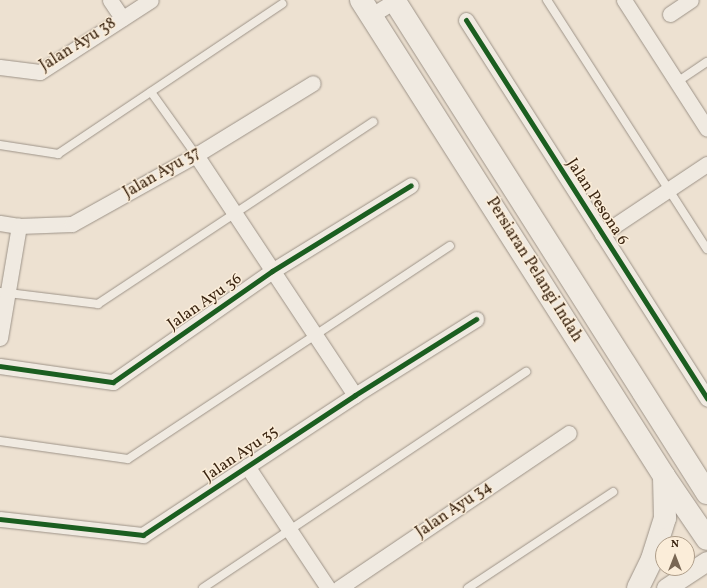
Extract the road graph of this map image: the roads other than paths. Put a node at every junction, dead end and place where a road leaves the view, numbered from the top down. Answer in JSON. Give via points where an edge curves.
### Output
{"nodes":[{"id":1,"x":110,"y":0,"type":"edge"},
{"id":2,"x":151,"y":0,"type":"edge"},
{"id":3,"x":395,"y":0,"type":"edge"},
{"id":4,"x":547,"y":0,"type":"edge"},
{"id":5,"x":624,"y":0,"type":"edge"},
{"id":6,"x":691,"y":0,"type":"edge"},
{"id":7,"x":282,"y":4,"type":"dead end"},
{"id":8,"x":367,"y":7,"type":"edge"},
{"id":9,"x":670,"y":14,"type":"dead end"},
{"id":10,"x":122,"y":18,"type":"junction"},
{"id":11,"x":466,"y":20,"type":"dead end"},
{"id":12,"x":707,"y":62,"type":"edge"},
{"id":13,"x":0,"y":67,"type":"edge"},
{"id":14,"x":677,"y":82,"type":"junction"},
{"id":15,"x":313,"y":83,"type":"dead end"},
{"id":16,"x":152,"y":92,"type":"junction"},
{"id":17,"x":373,"y":122,"type":"dead end"},
{"id":18,"x":707,"y":129,"type":"edge"},
{"id":19,"x":0,"y":145,"type":"edge"},
{"id":20,"x":196,"y":154,"type":"junction"},
{"id":21,"x":707,"y":164,"type":"edge"},
{"id":22,"x":411,"y":185,"type":"dead end"},
{"id":23,"x":668,"y":190,"type":"junction"},
{"id":24,"x":234,"y":214,"type":"junction"},
{"id":25,"x":0,"y":223,"type":"edge"},
{"id":26,"x":19,"y":226,"type":"junction"},
{"id":27,"x":602,"y":234,"type":"junction"},
{"id":28,"x":450,"y":246,"type":"dead end"},
{"id":29,"x":707,"y":249,"type":"edge"},
{"id":30,"x":272,"y":271,"type":"junction"},
{"id":31,"x":4,"y":292,"type":"edge"},
{"id":32,"x":476,"y":319,"type":"dead end"},
{"id":33,"x":315,"y":335,"type":"junction"},
{"id":34,"x":0,"y":338,"type":"edge"},
{"id":35,"x":0,"y":366,"type":"edge"},
{"id":36,"x":526,"y":372,"type":"dead end"},
{"id":37,"x":355,"y":394,"type":"junction"},
{"id":38,"x":707,"y":399,"type":"edge"},
{"id":39,"x":569,"y":433,"type":"dead end"},
{"id":40,"x":0,"y":441,"type":"edge"},
{"id":41,"x":675,"y":446,"type":"junction"},
{"id":42,"x":707,"y":463,"type":"edge"},
{"id":43,"x":247,"y":466,"type":"junction"},
{"id":44,"x":664,"y":476,"type":"junction"},
{"id":45,"x":613,"y":492,"type":"dead end"},
{"id":46,"x":707,"y":493,"type":"edge"},
{"id":47,"x":0,"y":519,"type":"edge"},
{"id":48,"x":289,"y":530,"type":"junction"},
{"id":49,"x":707,"y":539,"type":"edge"},
{"id":50,"x":707,"y":561,"type":"edge"},
{"id":51,"x":203,"y":588,"type":"edge"},
{"id":52,"x":328,"y":588,"type":"edge"},
{"id":53,"x":339,"y":588,"type":"edge"},
{"id":54,"x":468,"y":588,"type":"edge"},
{"id":55,"x":638,"y":588,"type":"edge"},
{"id":56,"x":666,"y":588,"type":"edge"}],
"edges":[{"from":1,"to":10,"type":"street"},
{"from":2,"to":10,"type":"street","name":"Jalan Ayu 38"},
{"from":3,"to":8,"type":"street"},
{"from":3,"to":41,"type":"main road","name":"Persiaran Pelangi Indah"},
{"from":4,"to":23,"type":"lane"},
{"from":5,"to":14,"type":"street"},
{"from":6,"to":9,"type":"street"},
{"from":7,"to":16,"type":"lane"},
{"from":8,"to":44,"type":"main road","name":"Persiaran Pelangi Indah"},
{"from":10,"to":13,"type":"street","name":"Jalan Ayu 38","via":[[40,72]]},
{"from":11,"to":27,"type":"street","name":"Jalan Pesona 6"},
{"from":12,"to":14,"type":"lane"},
{"from":14,"to":18,"type":"street"},
{"from":15,"to":20,"type":"street","name":"Jalan Ayu 37"},
{"from":16,"to":19,"type":"lane","via":[[58,154]]},
{"from":16,"to":20,"type":"lane"},
{"from":17,"to":24,"type":"lane"},
{"from":20,"to":24,"type":"street"},
{"from":20,"to":26,"type":"street","name":"Jalan Ayu 37","via":[[72,224]]},
{"from":21,"to":23,"type":"street"},
{"from":22,"to":30,"type":"street","name":"Jalan Ayu 36"},
{"from":23,"to":27,"type":"street"},
{"from":23,"to":29,"type":"lane"},
{"from":24,"to":30,"type":"street"},
{"from":24,"to":31,"type":"lane","via":[[98,304]]},
{"from":25,"to":26,"type":"street","name":"Jalan Ayu 37"},
{"from":26,"to":31,"type":"street"},
{"from":27,"to":38,"type":"street","name":"Jalan Pesona 6"},
{"from":28,"to":33,"type":"lane"},
{"from":30,"to":33,"type":"street"},
{"from":30,"to":35,"type":"street","name":"Jalan Ayu 36","via":[[113,382]]},
{"from":31,"to":34,"type":"street"},
{"from":32,"to":37,"type":"street","name":"Jalan Ayu 35"},
{"from":33,"to":37,"type":"street"},
{"from":33,"to":40,"type":"lane","via":[[128,459]]},
{"from":36,"to":48,"type":"lane"},
{"from":37,"to":43,"type":"street","name":"Jalan Ayu 35"},
{"from":39,"to":53,"type":"street","name":"Jalan Ayu 34"},
{"from":41,"to":42,"type":"main road"},
{"from":41,"to":46,"type":"main road","name":"Persiaran Pelangi Indah"},
{"from":43,"to":47,"type":"street","name":"Jalan Ayu 35","via":[[143,535]]},
{"from":43,"to":48,"type":"street"},
{"from":44,"to":49,"type":"main road","name":"Persiaran Pelangi Indah"},
{"from":44,"to":55,"type":"main road","via":[[665,518],[652,559]]},
{"from":45,"to":54,"type":"lane"},
{"from":48,"to":51,"type":"lane"},
{"from":48,"to":52,"type":"street"},
{"from":50,"to":56,"type":"street"}]}
